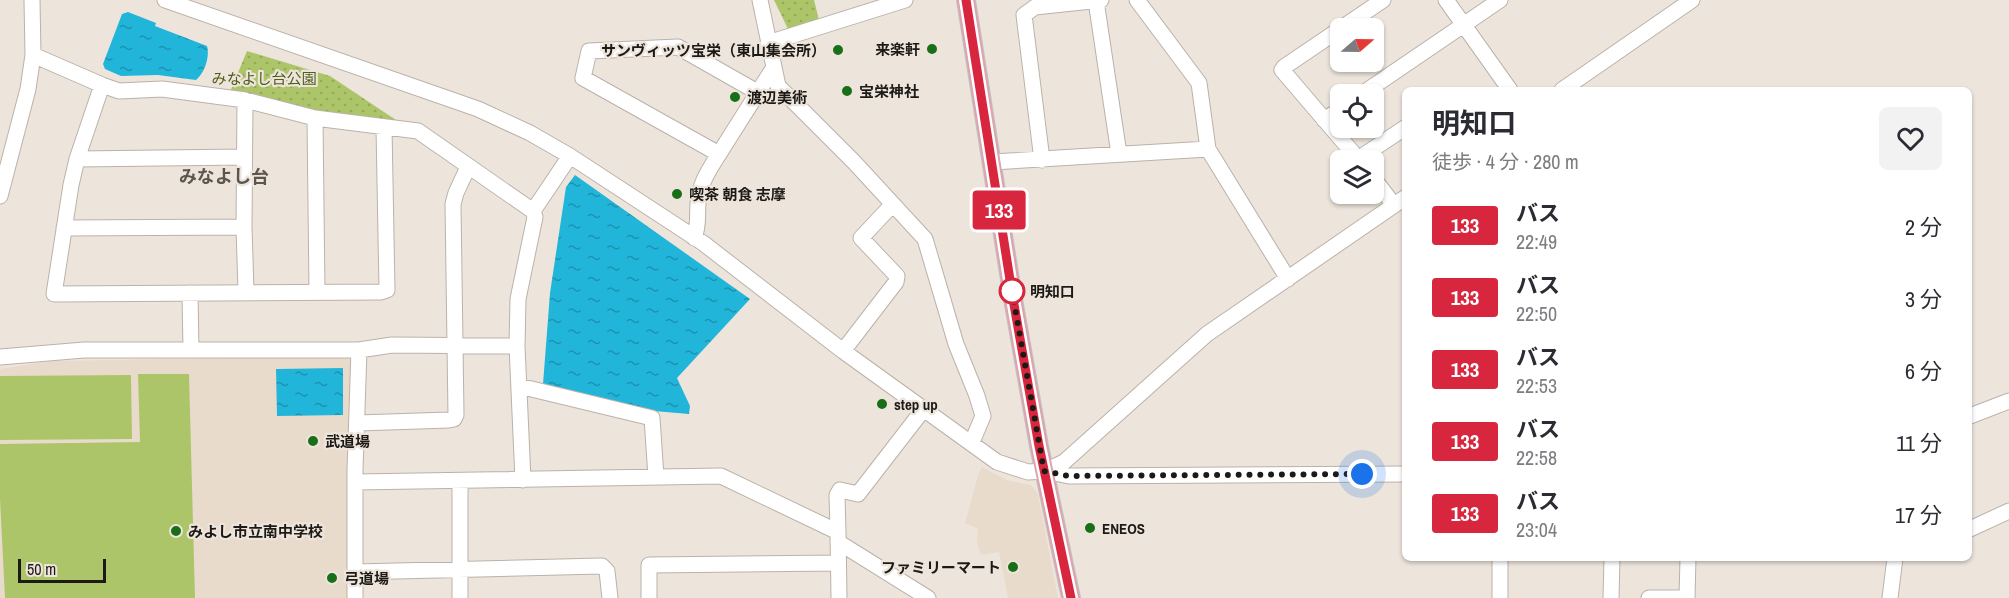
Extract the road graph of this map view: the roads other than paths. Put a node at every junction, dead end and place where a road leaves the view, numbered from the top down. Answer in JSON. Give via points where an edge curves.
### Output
{"nodes":[{"id":1,"x":32,"y":0,"type":"edge"},
{"id":2,"x":165,"y":0,"type":"edge"},
{"id":3,"x":760,"y":0,"type":"edge"},
{"id":4,"x":905,"y":0,"type":"edge"},
{"id":5,"x":966,"y":0,"type":"edge"},
{"id":6,"x":1101,"y":0,"type":"edge"},
{"id":7,"x":1137,"y":0,"type":"edge"},
{"id":8,"x":1383,"y":0,"type":"edge"},
{"id":9,"x":1446,"y":0,"type":"edge"},
{"id":10,"x":1500,"y":0,"type":"edge"},
{"id":11,"x":1692,"y":0,"type":"edge"},
{"id":12,"x":1096,"y":1,"type":"edge"},
{"id":13,"x":1361,"y":6,"type":"edge"},
{"id":14,"x":1464,"y":25,"type":"junction"},
{"id":15,"x":768,"y":43,"type":"junction"},
{"id":16,"x":33,"y":55,"type":"junction"},
{"id":17,"x":774,"y":67,"type":"junction"},
{"id":18,"x":1377,"y":84,"type":"edge"},
{"id":19,"x":102,"y":85,"type":"junction"},
{"id":20,"x":1508,"y":87,"type":"edge"},
{"id":21,"x":1566,"y":87,"type":"edge"},
{"id":22,"x":759,"y":93,"type":"junction"},
{"id":23,"x":245,"y":100,"type":"junction"},
{"id":24,"x":1330,"y":116,"type":"edge"},
{"id":25,"x":315,"y":118,"type":"junction"},
{"id":26,"x":1323,"y":120,"type":"junction"},
{"id":27,"x":384,"y":127,"type":"junction"},
{"id":28,"x":1402,"y":130,"type":"edge"},
{"id":29,"x":1208,"y":149,"type":"junction"},
{"id":30,"x":1350,"y":150,"type":"edge"},
{"id":31,"x":1373,"y":150,"type":"edge"},
{"id":32,"x":719,"y":154,"type":"junction"},
{"id":33,"x":1119,"y":154,"type":"junction"},
{"id":34,"x":570,"y":156,"type":"junction"},
{"id":35,"x":244,"y":157,"type":"junction"},
{"id":36,"x":77,"y":159,"type":"junction"},
{"id":37,"x":1042,"y":160,"type":"junction"},
{"id":38,"x":992,"y":162,"type":"junction"},
{"id":39,"x":468,"y":167,"type":"junction"},
{"id":40,"x":1384,"y":187,"type":"edge"},
{"id":41,"x":0,"y":196,"type":"edge"},
{"id":42,"x":1400,"y":201,"type":"edge"},
{"id":43,"x":892,"y":205,"type":"junction"},
{"id":44,"x":533,"y":211,"type":"junction"},
{"id":45,"x":244,"y":227,"type":"junction"},
{"id":46,"x":64,"y":228,"type":"junction"},
{"id":47,"x":694,"y":237,"type":"junction"},
{"id":48,"x":1288,"y":279,"type":"junction"},
{"id":49,"x":246,"y":291,"type":"junction"},
{"id":50,"x":317,"y":292,"type":"junction"},
{"id":51,"x":190,"y":293,"type":"junction"},
{"id":52,"x":455,"y":346,"type":"junction"},
{"id":53,"x":518,"y":346,"type":"junction"},
{"id":54,"x":191,"y":350,"type":"junction"},
{"id":55,"x":359,"y":350,"type":"junction"},
{"id":56,"x":843,"y":351,"type":"junction"},
{"id":57,"x":0,"y":357,"type":"edge"},
{"id":58,"x":519,"y":386,"type":"junction"},
{"id":59,"x":2009,"y":401,"type":"edge"},
{"id":60,"x":923,"y":410,"type":"junction"},
{"id":61,"x":1972,"y":415,"type":"edge"},
{"id":62,"x":357,"y":423,"type":"junction"},
{"id":63,"x":972,"y":442,"type":"junction"},
{"id":64,"x":1044,"y":471,"type":"junction"},
{"id":65,"x":1402,"y":474,"type":"edge"},
{"id":66,"x":656,"y":477,"type":"junction"},
{"id":67,"x":523,"y":480,"type":"junction"},
{"id":68,"x":460,"y":481,"type":"junction"},
{"id":69,"x":356,"y":482,"type":"junction"},
{"id":70,"x":2009,"y":511,"type":"edge"},
{"id":71,"x":1972,"y":528,"type":"edge"},
{"id":72,"x":838,"y":537,"type":"junction"},
{"id":73,"x":1500,"y":561,"type":"edge"},
{"id":74,"x":1612,"y":561,"type":"edge"},
{"id":75,"x":1688,"y":561,"type":"edge"},
{"id":76,"x":1895,"y":561,"type":"edge"},
{"id":77,"x":838,"y":563,"type":"junction"},
{"id":78,"x":460,"y":568,"type":"junction"},
{"id":79,"x":355,"y":572,"type":"junction"},
{"id":80,"x":356,"y":598,"type":"edge"},
{"id":81,"x":460,"y":598,"type":"edge"},
{"id":82,"x":610,"y":598,"type":"edge"},
{"id":83,"x":649,"y":598,"type":"edge"},
{"id":84,"x":839,"y":598,"type":"edge"},
{"id":85,"x":928,"y":598,"type":"edge"},
{"id":86,"x":1071,"y":598,"type":"edge"},
{"id":87,"x":1500,"y":598,"type":"edge"},
{"id":88,"x":1611,"y":598,"type":"edge"},
{"id":89,"x":1649,"y":598,"type":"edge"},
{"id":90,"x":1687,"y":598,"type":"edge"},
{"id":91,"x":1890,"y":598,"type":"edge"}],
"edges":[{"from":1,"to":16,"type":"street"},
{"from":2,"to":34,"type":"street","via":[[478,109]]},
{"from":3,"to":15,"type":"street"},
{"from":4,"to":15,"type":"street"},
{"from":5,"to":38,"type":"main road"},
{"from":6,"to":12,"type":"street"},
{"from":7,"to":29,"type":"street","via":[[1199,84]]},
{"from":8,"to":13,"type":"street"},
{"from":9,"to":14,"type":"street"},
{"from":10,"to":14,"type":"street"},
{"from":11,"to":21,"type":"street"},
{"from":12,"to":33,"type":"street"},
{"from":12,"to":37,"type":"street","via":[[1035,7],[1024,15]]},
{"from":13,"to":26,"type":"street","via":[[1282,70]]},
{"from":14,"to":18,"type":"street"},
{"from":14,"to":20,"type":"street"},
{"from":15,"to":17,"type":"street"},
{"from":16,"to":19,"type":"street"},
{"from":16,"to":41,"type":"street"},
{"from":17,"to":22,"type":"street"},
{"from":17,"to":43,"type":"street","via":[[782,91]]},
{"from":19,"to":23,"type":"street","via":[[119,91],[162,89]]},
{"from":19,"to":36,"type":"street"},
{"from":22,"to":32,"type":"street"},
{"from":22,"to":32,"type":"street","via":[[678,47],[589,51],[583,78],[589,83]]},
{"from":23,"to":25,"type":"street"},
{"from":23,"to":35,"type":"street"},
{"from":24,"to":26,"type":"street"},
{"from":25,"to":27,"type":"street"},
{"from":25,"to":50,"type":"street"},
{"from":26,"to":30,"type":"street"},
{"from":27,"to":39,"type":"street","via":[[418,131]]},
{"from":27,"to":50,"type":"street","via":[[387,290]]},
{"from":28,"to":31,"type":"street"},
{"from":29,"to":33,"type":"street"},
{"from":29,"to":48,"type":"street"},
{"from":32,"to":47,"type":"street","via":[[702,182]]},
{"from":33,"to":37,"type":"street"},
{"from":34,"to":44,"type":"street"},
{"from":34,"to":47,"type":"street"},
{"from":35,"to":36,"type":"street"},
{"from":35,"to":45,"type":"street"},
{"from":36,"to":46,"type":"street"},
{"from":37,"to":38,"type":"street"},
{"from":38,"to":64,"type":"main road"},
{"from":39,"to":44,"type":"street"},
{"from":39,"to":52,"type":"street","via":[[453,204]]},
{"from":40,"to":42,"type":"street"},
{"from":42,"to":48,"type":"street"},
{"from":43,"to":56,"type":"street","via":[[861,238],[897,276],[896,282]]},
{"from":43,"to":63,"type":"street","via":[[925,239],[956,344],[983,416]]},
{"from":44,"to":53,"type":"street","via":[[518,299]]},
{"from":45,"to":46,"type":"street"},
{"from":45,"to":49,"type":"street"},
{"from":46,"to":51,"type":"street","via":[[54,294]]},
{"from":47,"to":56,"type":"street"},
{"from":48,"to":64,"type":"street","via":[[1191,347],[1064,462]]},
{"from":49,"to":50,"type":"street"},
{"from":49,"to":51,"type":"street"},
{"from":51,"to":54,"type":"street"},
{"from":52,"to":53,"type":"street"},
{"from":52,"to":55,"type":"street","via":[[392,345]]},
{"from":52,"to":62,"type":"street","via":[[454,419]]},
{"from":53,"to":58,"type":"street"},
{"from":54,"to":55,"type":"street"},
{"from":54,"to":57,"type":"street","via":[[84,350]]},
{"from":55,"to":62,"type":"street"},
{"from":56,"to":60,"type":"street"},
{"from":58,"to":66,"type":"street","via":[[652,418]]},
{"from":58,"to":67,"type":"street"},
{"from":59,"to":61,"type":"street"},
{"from":60,"to":63,"type":"street"},
{"from":60,"to":72,"type":"street","via":[[858,494],[840,490]]},
{"from":62,"to":69,"type":"street"},
{"from":63,"to":64,"type":"street","via":[[997,462],[1028,472]]},
{"from":64,"to":65,"type":"street","via":[[1069,476]]},
{"from":64,"to":86,"type":"main road"},
{"from":66,"to":67,"type":"street"},
{"from":66,"to":72,"type":"street","via":[[721,476]]},
{"from":67,"to":68,"type":"street"},
{"from":68,"to":69,"type":"street"},
{"from":68,"to":78,"type":"street"},
{"from":69,"to":79,"type":"street"},
{"from":70,"to":71,"type":"street"},
{"from":72,"to":77,"type":"street"},
{"from":72,"to":85,"type":"street"},
{"from":73,"to":87,"type":"street"},
{"from":74,"to":88,"type":"street"},
{"from":75,"to":90,"type":"street"},
{"from":76,"to":91,"type":"street"},
{"from":77,"to":83,"type":"street","via":[[649,565]]},
{"from":77,"to":84,"type":"street"},
{"from":78,"to":79,"type":"street"},
{"from":78,"to":81,"type":"street"},
{"from":78,"to":82,"type":"street","via":[[602,566],[607,571]]},
{"from":79,"to":80,"type":"street"},
{"from":89,"to":90,"type":"street"}]}
